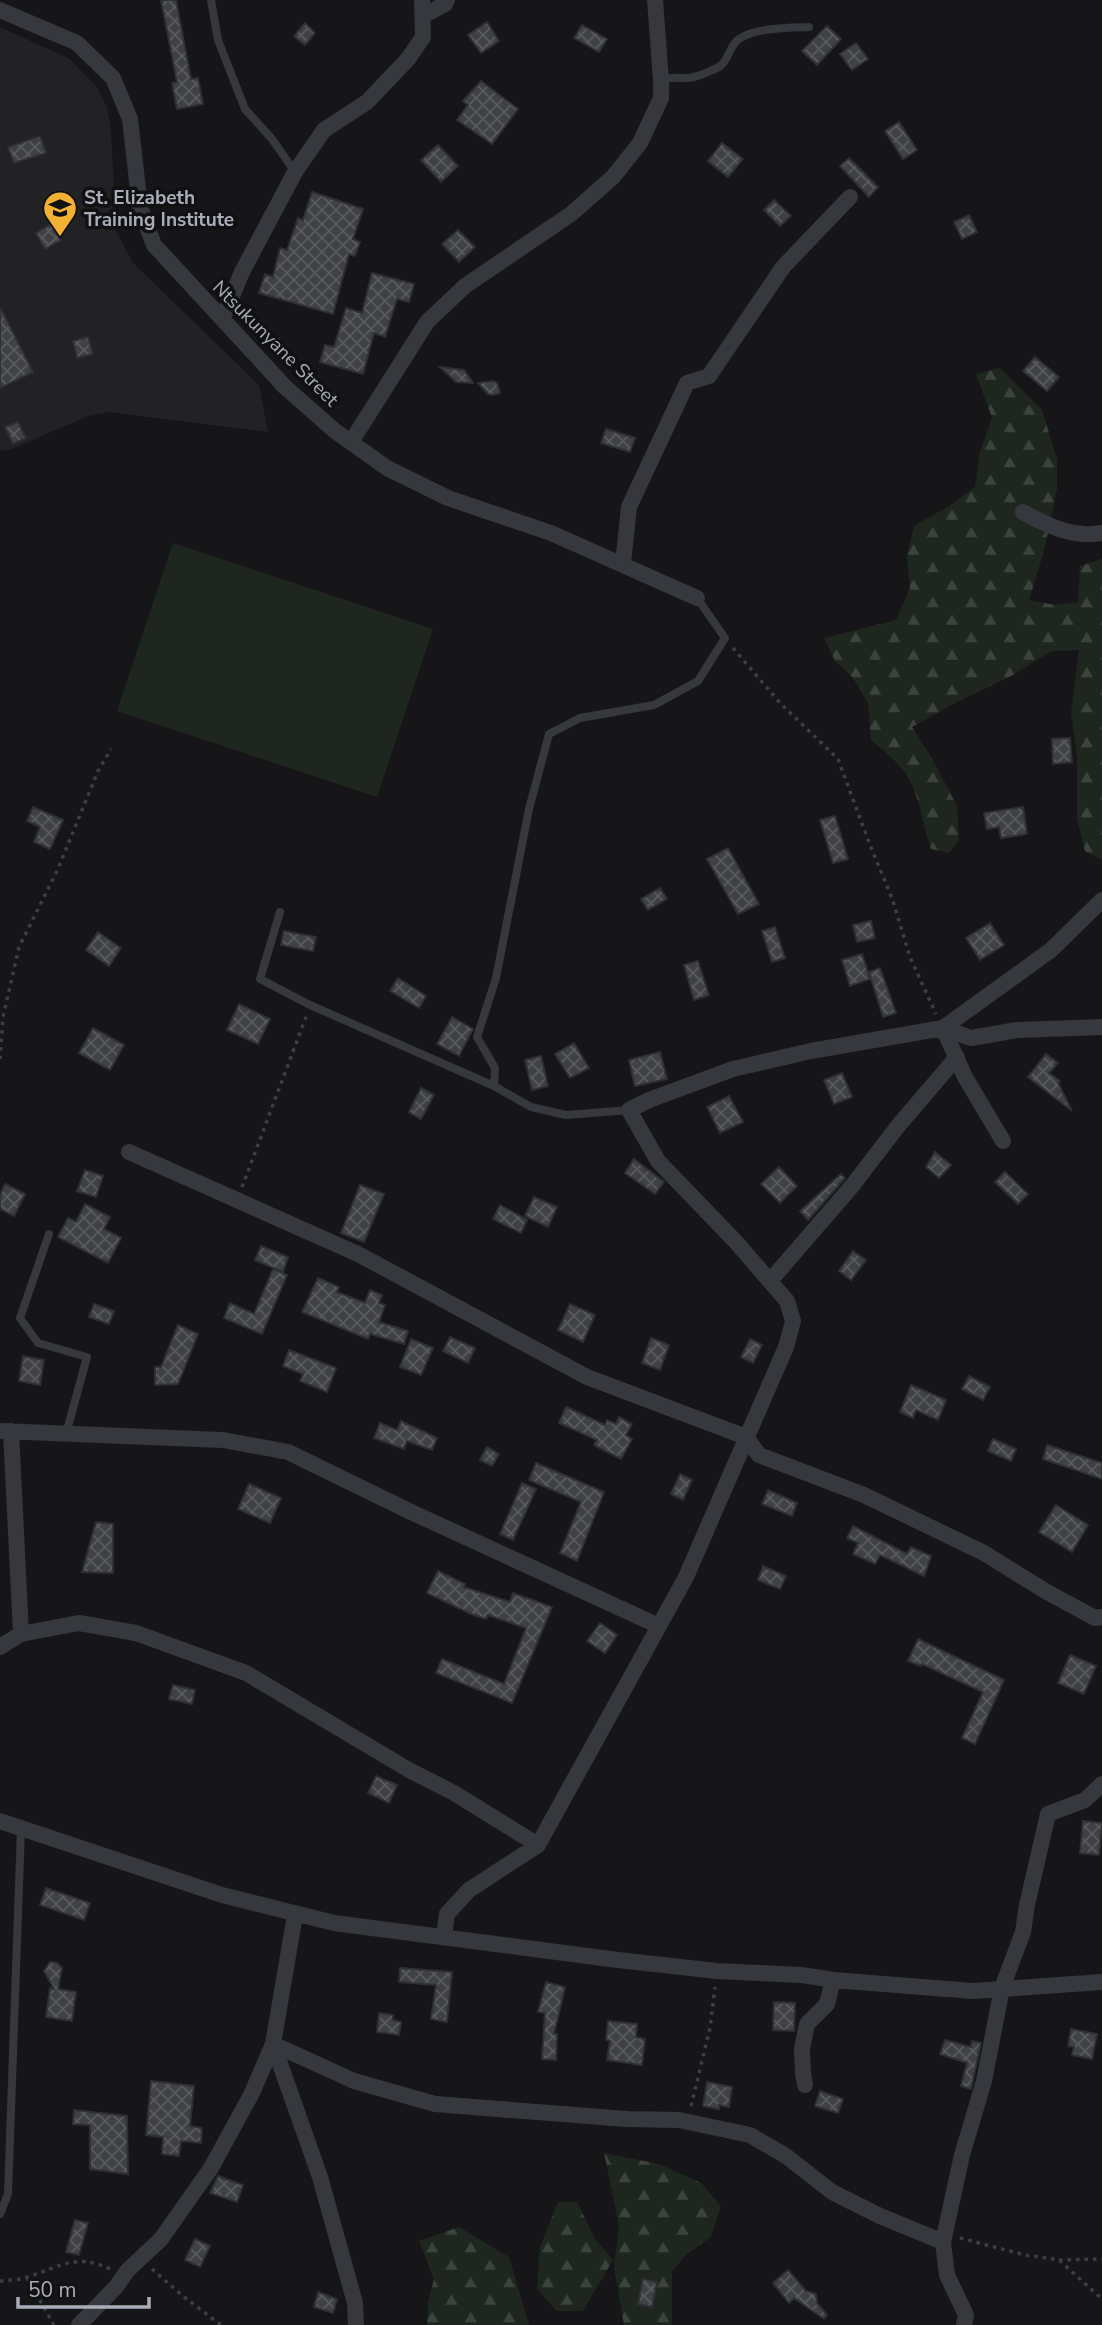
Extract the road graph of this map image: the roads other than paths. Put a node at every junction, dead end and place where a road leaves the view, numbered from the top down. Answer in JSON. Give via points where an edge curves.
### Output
{"nodes":[{"id":1,"x":211,"y":0,"type":"edge"},
{"id":2,"x":447,"y":0,"type":"edge"},
{"id":3,"x":655,"y":0,"type":"edge"},
{"id":4,"x":422,"y":8,"type":"edge"},
{"id":5,"x":0,"y":10,"type":"edge"},
{"id":6,"x":809,"y":27,"type":"dead end"},
{"id":7,"x":662,"y":80,"type":"junction"},
{"id":8,"x":295,"y":172,"type":"junction"},
{"id":9,"x":850,"y":197,"type":"dead end"},
{"id":10,"x":223,"y":318,"type":"junction"},
{"id":11,"x":351,"y":442,"type":"junction"},
{"id":12,"x":1023,"y":512,"type":"dead end"},
{"id":13,"x":1102,"y":533,"type":"edge"},
{"id":14,"x":623,"y":564,"type":"junction"},
{"id":15,"x":697,"y":598,"type":"joint"},
{"id":16,"x":1102,"y":900,"type":"edge"},
{"id":17,"x":280,"y":912,"type":"dead end"},
{"id":18,"x":1102,"y":1027,"type":"edge"},
{"id":19,"x":943,"y":1028,"type":"junction"},
{"id":20,"x":957,"y":1057,"type":"junction"},
{"id":21,"x":494,"y":1086,"type":"junction"},
{"id":22,"x":629,"y":1110,"type":"junction"},
{"id":23,"x":1003,"y":1141,"type":"dead end"},
{"id":24,"x":129,"y":1152,"type":"dead end"},
{"id":25,"x":49,"y":1234,"type":"dead end"},
{"id":26,"x":770,"y":1281,"type":"junction"},
{"id":27,"x":5,"y":1431,"type":"edge"},
{"id":28,"x":66,"y":1434,"type":"junction"},
{"id":29,"x":746,"y":1437,"type":"junction"},
{"id":30,"x":1102,"y":1617,"type":"edge"},
{"id":31,"x":659,"y":1626,"type":"junction"},
{"id":32,"x":21,"y":1634,"type":"junction"},
{"id":33,"x":0,"y":1647,"type":"edge"},
{"id":34,"x":1102,"y":1784,"type":"edge"},
{"id":35,"x":0,"y":1822,"type":"edge"},
{"id":36,"x":21,"y":1829,"type":"junction"},
{"id":37,"x":538,"y":1845,"type":"junction"},
{"id":38,"x":295,"y":1915,"type":"junction"},
{"id":39,"x":444,"y":1936,"type":"junction"},
{"id":40,"x":832,"y":1980,"type":"junction"},
{"id":41,"x":1102,"y":1982,"type":"edge"},
{"id":42,"x":1002,"y":1989,"type":"junction"},
{"id":43,"x":273,"y":2044,"type":"junction"},
{"id":44,"x":806,"y":2085,"type":"dead end"},
{"id":45,"x":0,"y":2213,"type":"edge"},
{"id":46,"x":943,"y":2242,"type":"junction"},
{"id":47,"x":970,"y":2322,"type":"edge"},
{"id":48,"x":79,"y":2325,"type":"edge"},
{"id":49,"x":356,"y":2325,"type":"edge"}],
"edges":[{"from":1,"to":8,"type":"lane","via":[[218,40],[245,109]]},
{"from":2,"to":4,"type":"street"},
{"from":3,"to":7,"type":"street"},
{"from":4,"to":8,"type":"street","via":[[423,37],[408,59],[366,102],[324,130]]},
{"from":5,"to":10,"type":"street","name":"Ntsukunyane Street","via":[[77,43],[113,78],[130,119],[140,207],[154,245]]},
{"from":6,"to":7,"type":"lane","via":[[772,29],[740,38],[718,68],[692,78],[675,75]]},
{"from":7,"to":11,"type":"street","via":[[661,98],[640,143],[613,177],[571,214],[465,286],[427,323]]},
{"from":8,"to":10,"type":"street"},
{"from":9,"to":14,"type":"street","via":[[783,267],[709,376],[687,383],[629,507]]},
{"from":10,"to":11,"type":"street","name":"Ntsukunyane Street","via":[[285,387]]},
{"from":11,"to":14,"type":"street","name":"Ntsukunyane Street","via":[[387,468],[448,498],[551,533]]},
{"from":12,"to":13,"type":"street","via":[[1068,533]]},
{"from":14,"to":15,"type":"street","name":"Ntsukunyane Street"},
{"from":15,"to":21,"type":"lane","via":[[725,638],[698,681],[654,705],[580,718],[549,734],[529,809],[496,978],[477,1037],[495,1068]]},
{"from":16,"to":19,"type":"street","via":[[1051,950]]},
{"from":17,"to":21,"type":"lane","via":[[260,979]]},
{"from":18,"to":19,"type":"street","via":[[1017,1030],[971,1038]]},
{"from":19,"to":20,"type":"street"},
{"from":19,"to":22,"type":"street","via":[[733,1069]]},
{"from":20,"to":23,"type":"street"},
{"from":20,"to":26,"type":"street"},
{"from":21,"to":22,"type":"lane","via":[[531,1107],[566,1115]]},
{"from":22,"to":26,"type":"street","via":[[658,1161]]},
{"from":24,"to":29,"type":"street","via":[[358,1254],[587,1377]]},
{"from":25,"to":28,"type":"lane","via":[[20,1318],[38,1343],[87,1357]]},
{"from":26,"to":29,"type":"street","via":[[787,1301],[793,1321]]},
{"from":27,"to":28,"type":"street"},
{"from":27,"to":32,"type":"street"},
{"from":28,"to":31,"type":"street","via":[[223,1440],[288,1452]]},
{"from":29,"to":30,"type":"street","via":[[759,1455],[864,1495],[984,1553],[1095,1618]]},
{"from":29,"to":31,"type":"street","via":[[686,1577]]},
{"from":31,"to":37,"type":"street"},
{"from":32,"to":33,"type":"street"},
{"from":32,"to":37,"type":"street","via":[[79,1623],[136,1633],[246,1673]]},
{"from":34,"to":42,"type":"street","via":[[1085,1800],[1048,1814],[1023,1932]]},
{"from":35,"to":36,"type":"street"},
{"from":36,"to":38,"type":"street"},
{"from":36,"to":45,"type":"lane","via":[[8,2194]]},
{"from":37,"to":39,"type":"street","via":[[469,1890],[447,1914]]},
{"from":38,"to":39,"type":"street"},
{"from":38,"to":43,"type":"street"},
{"from":39,"to":40,"type":"street","via":[[618,1960]]},
{"from":40,"to":42,"type":"street"},
{"from":40,"to":44,"type":"street","via":[[827,2004],[807,2024],[802,2049]]},
{"from":41,"to":42,"type":"street"},
{"from":42,"to":46,"type":"street"},
{"from":43,"to":46,"type":"street","via":[[354,2081],[435,2104],[686,2122],[750,2135],[786,2155],[832,2192]]},
{"from":43,"to":48,"type":"street","via":[[211,2168],[161,2239]]},
{"from":43,"to":49,"type":"street","via":[[320,2177],[355,2303]]},
{"from":46,"to":47,"type":"street","via":[[947,2275]]}]}
